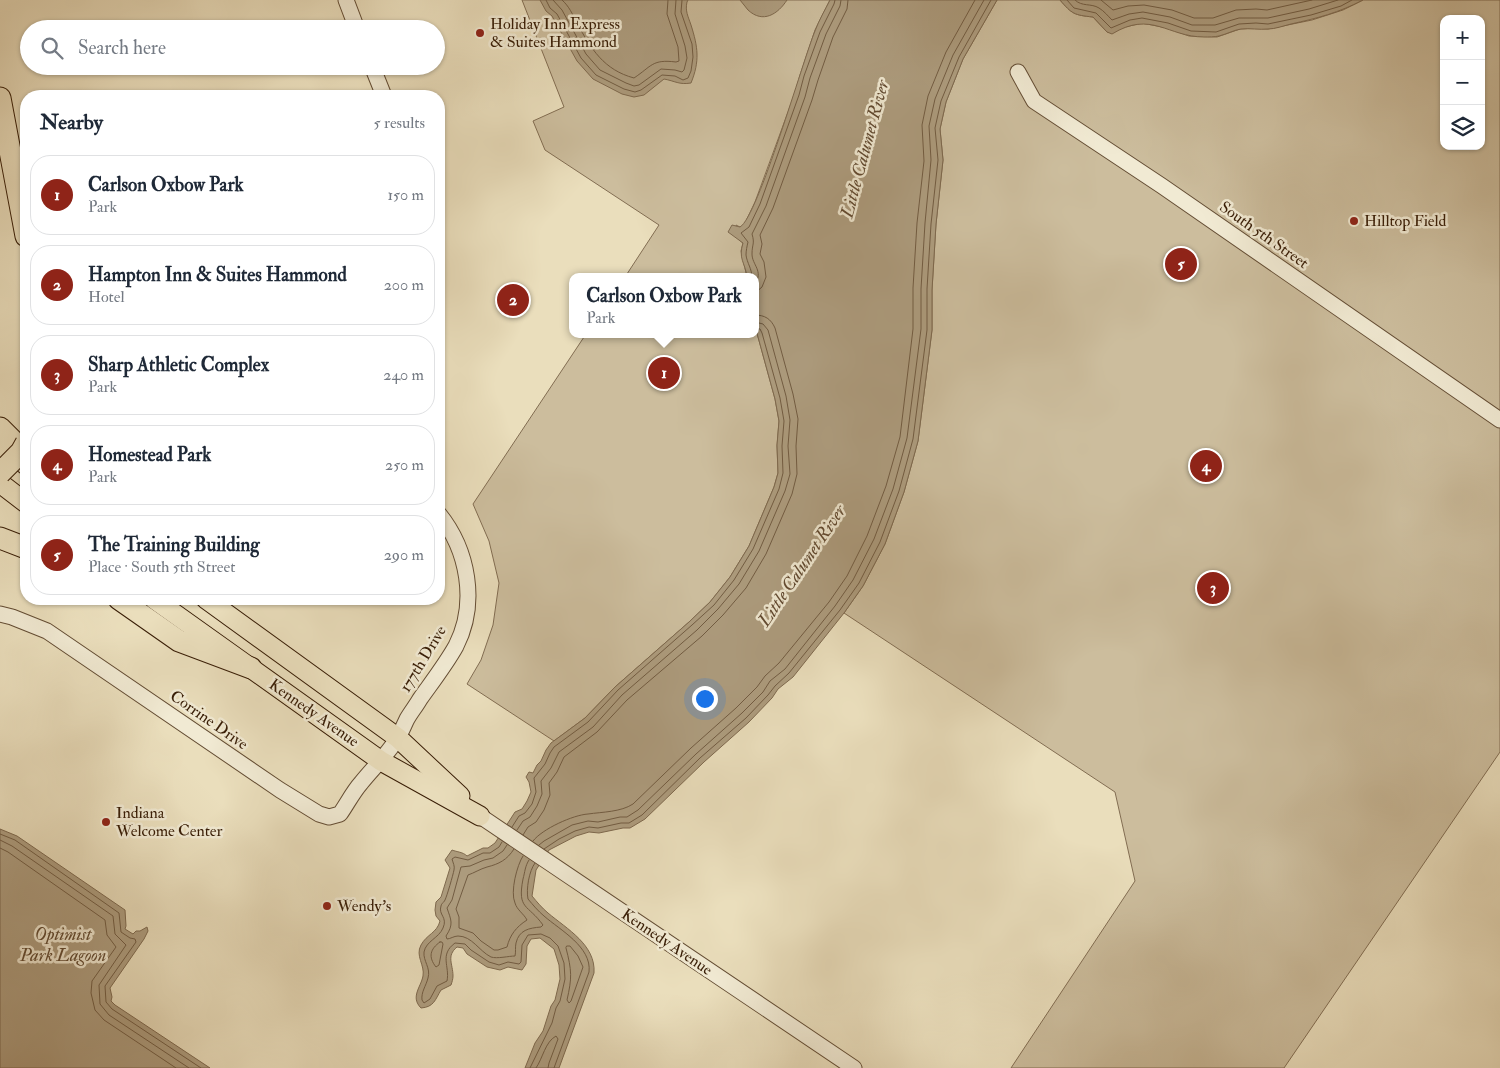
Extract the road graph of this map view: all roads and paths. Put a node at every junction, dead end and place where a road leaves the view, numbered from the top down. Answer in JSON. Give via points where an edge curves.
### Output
{"nodes":[{"id":1,"x":346,"y":0,"type":"edge"},
{"id":2,"x":354,"y":20,"type":"edge"},
{"id":3,"x":1018,"y":72,"type":"dead end"},
{"id":4,"x":376,"y":75,"type":"edge"},
{"id":5,"x":382,"y":90,"type":"edge"},
{"id":6,"x":0,"y":98,"type":"edge"},
{"id":7,"x":20,"y":204,"type":"edge"},
{"id":8,"x":1500,"y":420,"type":"edge"},
{"id":9,"x":0,"y":428,"type":"edge"},
{"id":10,"x":0,"y":445,"type":"edge"},
{"id":11,"x":20,"y":448,"type":"edge"},
{"id":12,"x":20,"y":453,"type":"edge"},
{"id":13,"x":20,"y":460,"type":"edge"},
{"id":14,"x":0,"y":473,"type":"edge"},
{"id":15,"x":0,"y":483,"type":"edge"},
{"id":16,"x":20,"y":498,"type":"edge"},
{"id":17,"x":445,"y":521,"type":"edge"},
{"id":18,"x":0,"y":538,"type":"edge"},
{"id":19,"x":20,"y":546,"type":"edge"},
{"id":20,"x":0,"y":547,"type":"edge"},
{"id":21,"x":20,"y":548,"type":"edge"},
{"id":22,"x":128,"y":605,"type":"edge"},
{"id":23,"x":162,"y":605,"type":"edge"},
{"id":24,"x":214,"y":605,"type":"edge"},
{"id":25,"x":0,"y":614,"type":"edge"},
{"id":26,"x":251,"y":668,"type":"junction"},
{"id":27,"x":398,"y":738,"type":"junction"},
{"id":28,"x":381,"y":761,"type":"junction"},
{"id":29,"x":480,"y":816,"type":"junction"},
{"id":30,"x":854,"y":1068,"type":"edge"}],
"edges":[{"from":1,"to":2,"type":"street"},
{"from":3,"to":8,"type":"street","name":"South 5th Street","via":[[1034,101]]},
{"from":4,"to":5,"type":"street"},
{"from":6,"to":7,"type":"highway"},
{"from":9,"to":11,"type":"highway"},
{"from":10,"to":13,"type":"main road"},
{"from":12,"to":14,"type":"highway","bridge":true},
{"from":15,"to":16,"type":"main road"},
{"from":17,"to":27,"type":"street","name":"177th Drive","via":[[459,545],[465,566],[467,608],[456,645]]},
{"from":18,"to":19,"type":"highway"},
{"from":20,"to":21,"type":"highway"},
{"from":22,"to":26,"type":"highway","via":[[179,641]]},
{"from":23,"to":26,"type":"main road","name":"Kennedy Avenue"},
{"from":24,"to":27,"type":"main road","name":"Kennedy Avenue"},
{"from":25,"to":28,"type":"street","name":"Corrine Drive","via":[[47,631],[319,814],[329,817],[340,814],[359,785]]},
{"from":26,"to":28,"type":"main road","name":"Kennedy Avenue"},
{"from":27,"to":28,"type":"street","name":"177th Drive"},
{"from":27,"to":29,"type":"main road","name":"Kennedy Avenue"},
{"from":28,"to":29,"type":"main road","name":"Kennedy Avenue"},
{"from":29,"to":30,"type":"street","name":"Kennedy Avenue"}]}
